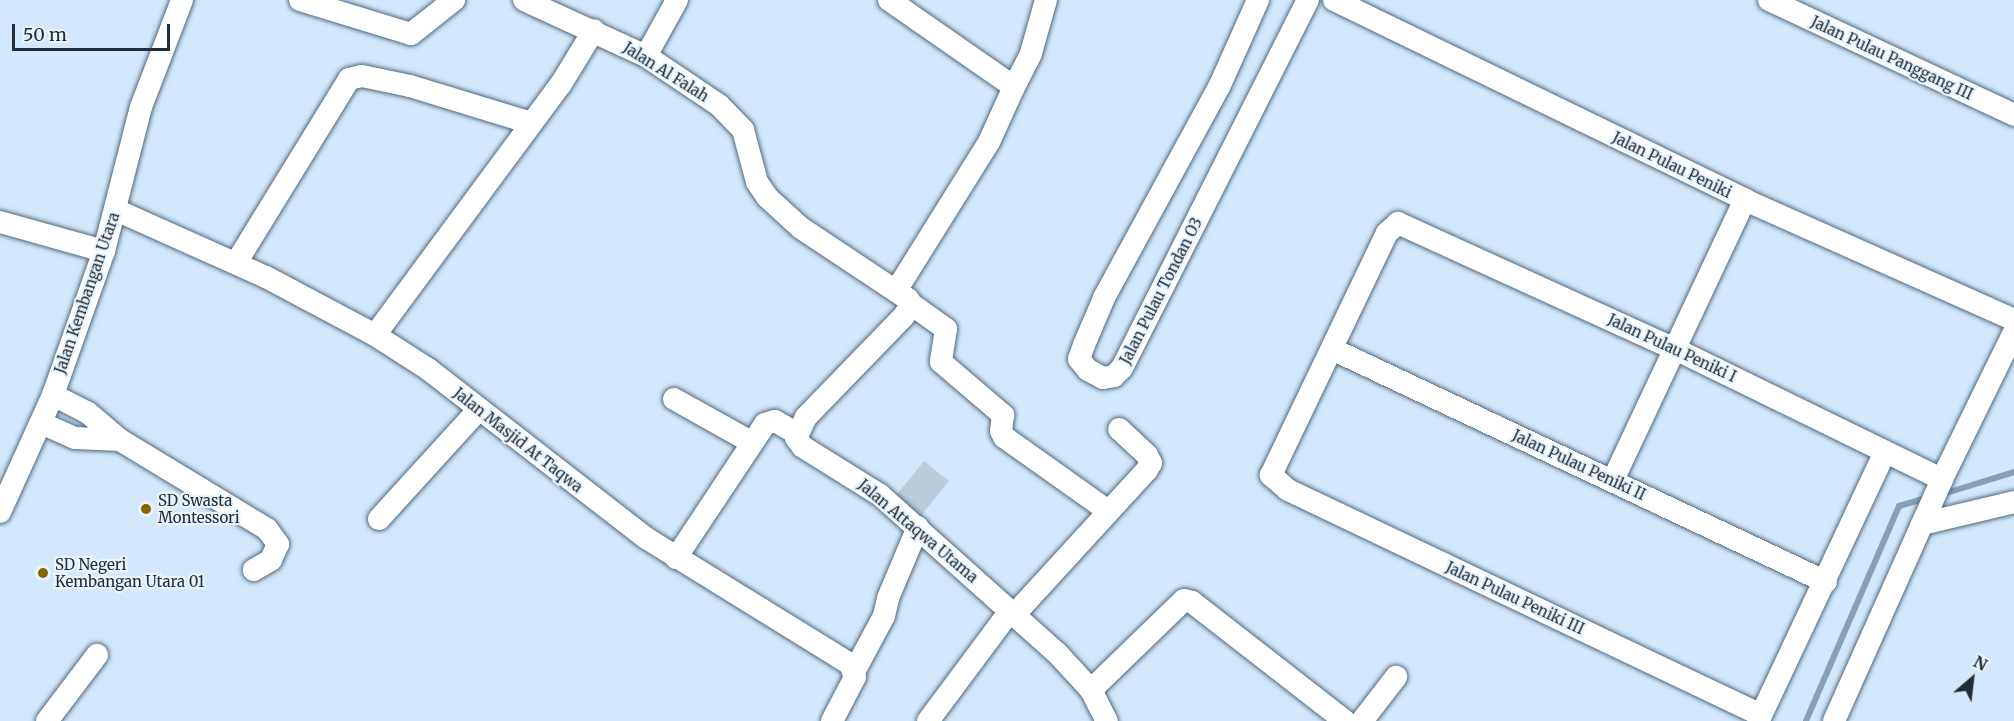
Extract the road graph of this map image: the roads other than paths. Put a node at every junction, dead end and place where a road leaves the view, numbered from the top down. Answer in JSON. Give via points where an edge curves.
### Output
{"nodes":[{"id":1,"x":182,"y":0,"type":"edge"},
{"id":2,"x":300,"y":0,"type":"edge"},
{"id":3,"x":454,"y":0,"type":"edge"},
{"id":4,"x":524,"y":0,"type":"edge"},
{"id":5,"x":677,"y":0,"type":"edge"},
{"id":6,"x":890,"y":0,"type":"edge"},
{"id":7,"x":1046,"y":0,"type":"edge"},
{"id":8,"x":1258,"y":0,"type":"edge"},
{"id":9,"x":1308,"y":0,"type":"edge"},
{"id":10,"x":1335,"y":0,"type":"edge"},
{"id":11,"x":1769,"y":0,"type":"edge"},
{"id":12,"x":555,"y":5,"type":"edge"},
{"id":13,"x":594,"y":30,"type":"junction"},
{"id":14,"x":646,"y":56,"type":"junction"},
{"id":15,"x":1014,"y":87,"type":"junction"},
{"id":16,"x":2014,"y":115,"type":"edge"},
{"id":17,"x":531,"y":123,"type":"junction"},
{"id":18,"x":1745,"y":200,"type":"junction"},
{"id":19,"x":116,"y":210,"type":"junction"},
{"id":20,"x":0,"y":222,"type":"edge"},
{"id":21,"x":104,"y":251,"type":"junction"},
{"id":22,"x":236,"y":262,"type":"junction"},
{"id":23,"x":904,"y":296,"type":"junction"},
{"id":24,"x":2014,"y":320,"type":"edge"},
{"id":25,"x":2014,"y":332,"type":"edge"},
{"id":26,"x":375,"y":335,"type":"junction"},
{"id":27,"x":1332,"y":349,"type":"junction"},
{"id":28,"x":1675,"y":349,"type":"junction"},
{"id":29,"x":53,"y":395,"type":"junction"},
{"id":30,"x":674,"y":399,"type":"dead end"},
{"id":31,"x":479,"y":409,"type":"junction"},
{"id":32,"x":41,"y":423,"type":"junction"},
{"id":33,"x":1119,"y":429,"type":"dead end"},
{"id":34,"x":796,"y":433,"type":"junction"},
{"id":35,"x":120,"y":440,"type":"junction"},
{"id":36,"x":753,"y":443,"type":"junction"},
{"id":37,"x":1885,"y":452,"type":"junction"},
{"id":38,"x":1613,"y":480,"type":"junction"},
{"id":39,"x":1940,"y":484,"type":"junction"},
{"id":40,"x":2014,"y":501,"type":"edge"},
{"id":41,"x":1108,"y":511,"type":"junction"},
{"id":42,"x":0,"y":512,"type":"edge"},
{"id":43,"x":379,"y":519,"type":"dead end"},
{"id":44,"x":1924,"y":520,"type":"junction"},
{"id":45,"x":918,"y":527,"type":"junction"},
{"id":46,"x":676,"y":558,"type":"junction"},
{"id":47,"x":254,"y":570,"type":"dead end"},
{"id":48,"x":1826,"y":582,"type":"junction"},
{"id":49,"x":1012,"y":613,"type":"junction"},
{"id":50,"x":96,"y":655,"type":"dead end"},
{"id":51,"x":855,"y":670,"type":"junction"},
{"id":52,"x":1396,"y":677,"type":"dead end"},
{"id":53,"x":1091,"y":690,"type":"junction"},
{"id":54,"x":48,"y":721,"type":"edge"},
{"id":55,"x":832,"y":721,"type":"edge"},
{"id":56,"x":928,"y":721,"type":"edge"},
{"id":57,"x":1107,"y":721,"type":"edge"},
{"id":58,"x":1345,"y":721,"type":"edge"},
{"id":59,"x":1362,"y":721,"type":"edge"},
{"id":60,"x":1834,"y":721,"type":"edge"}],
"edges":[{"from":1,"to":19,"type":"street","name":"Jalan Kembangan Utara","via":[[141,106]]},
{"from":2,"to":3,"type":"street","via":[[411,34]]},
{"from":4,"to":12,"type":"street","name":"Jalan Al Falah"},
{"from":5,"to":14,"type":"street"},
{"from":6,"to":15,"type":"street"},
{"from":7,"to":15,"type":"street","via":[[1031,53]]},
{"from":8,"to":9,"type":"street","name":"Jalan Pulau Tondan O3","via":[[1220,85],[1104,298],[1084,345],[1079,359],[1088,370],[1103,378],[1122,368]]},
{"from":10,"to":18,"type":"street","name":"Jalan Pulau Peniki"},
{"from":11,"to":16,"type":"street","name":"Jalan Pulau Panggang III"},
{"from":12,"to":13,"type":"street","name":"Jalan Al Falah"},
{"from":13,"to":14,"type":"street","name":"Jalan Al Falah"},
{"from":13,"to":17,"type":"street"},
{"from":14,"to":23,"type":"street","name":"Jalan Al Falah","via":[[719,105],[743,130],[757,182],[766,197],[801,228]]},
{"from":15,"to":23,"type":"street","via":[[989,142]]},
{"from":17,"to":22,"type":"street","via":[[410,86],[362,76],[349,79]]},
{"from":17,"to":26,"type":"street"},
{"from":18,"to":24,"type":"street","name":"Jalan Pulau Peniki"},
{"from":18,"to":28,"type":"street"},
{"from":19,"to":21,"type":"street","name":"Jalan Kembangan Utara"},
{"from":19,"to":22,"type":"street","name":"Jalan Masjid At Taqwa"},
{"from":20,"to":21,"type":"street"},
{"from":21,"to":29,"type":"street","name":"Jalan Kembangan Utara"},
{"from":22,"to":26,"type":"street","name":"Jalan Masjid At Taqwa"},
{"from":23,"to":34,"type":"street"},
{"from":23,"to":41,"type":"street","name":"Jalan Al Falah","via":[[946,329],[941,362],[1003,415],[1004,437]]},
{"from":25,"to":39,"type":"street"},
{"from":26,"to":31,"type":"street","name":"Jalan Masjid At Taqwa"},
{"from":27,"to":28,"type":"street","name":"Jalan Pulau Peniki I","via":[[1387,232],[1398,223]]},
{"from":27,"to":38,"type":"street","name":"Jalan Pulau Peniki II"},
{"from":27,"to":48,"type":"street","name":"Jalan Pulau Peniki III","via":[[1272,470],[1274,480],[1758,714],[1767,708]]},
{"from":28,"to":37,"type":"street","name":"Jalan Pulau Peniki I"},
{"from":28,"to":38,"type":"street"},
{"from":29,"to":32,"type":"street","name":"Jalan Kembangan Utara"},
{"from":29,"to":35,"type":"street","via":[[87,412]]},
{"from":30,"to":36,"type":"street"},
{"from":31,"to":43,"type":"street"},
{"from":31,"to":46,"type":"street","name":"Jalan Masjid At Taqwa"},
{"from":32,"to":35,"type":"street","via":[[75,438]]},
{"from":32,"to":42,"type":"street","name":"Jalan Kembangan Utara"},
{"from":33,"to":41,"type":"street","via":[[1151,463]]},
{"from":34,"to":36,"type":"street","via":[[775,421],[765,424]]},
{"from":34,"to":45,"type":"street","name":"Jalan Attaqwa Utama","via":[[803,447],[861,481]]},
{"from":35,"to":47,"type":"street","via":[[267,528],[278,544],[271,560]]},
{"from":36,"to":46,"type":"street"},
{"from":37,"to":39,"type":"street","name":"Jalan Pulau Peniki I"},
{"from":37,"to":48,"type":"street"},
{"from":38,"to":48,"type":"street","name":"Jalan Pulau Peniki II"},
{"from":39,"to":44,"type":"street"},
{"from":40,"to":44,"type":"street"},
{"from":41,"to":49,"type":"street"},
{"from":44,"to":60,"type":"street"},
{"from":45,"to":49,"type":"street","name":"Jalan Attaqwa Utama"},
{"from":45,"to":51,"type":"street","via":[[884,616]]},
{"from":46,"to":51,"type":"street","name":"Jalan Masjid At Taqwa","via":[[824,646]]},
{"from":49,"to":53,"type":"street","name":"Jalan Attaqwa Utama"},
{"from":49,"to":56,"type":"street"},
{"from":50,"to":54,"type":"street"},
{"from":51,"to":55,"type":"street"},
{"from":52,"to":59,"type":"street"},
{"from":53,"to":57,"type":"street","name":"Jalan Attaqwa Utama"},
{"from":53,"to":58,"type":"street","via":[[1184,600],[1192,602]]}]}
